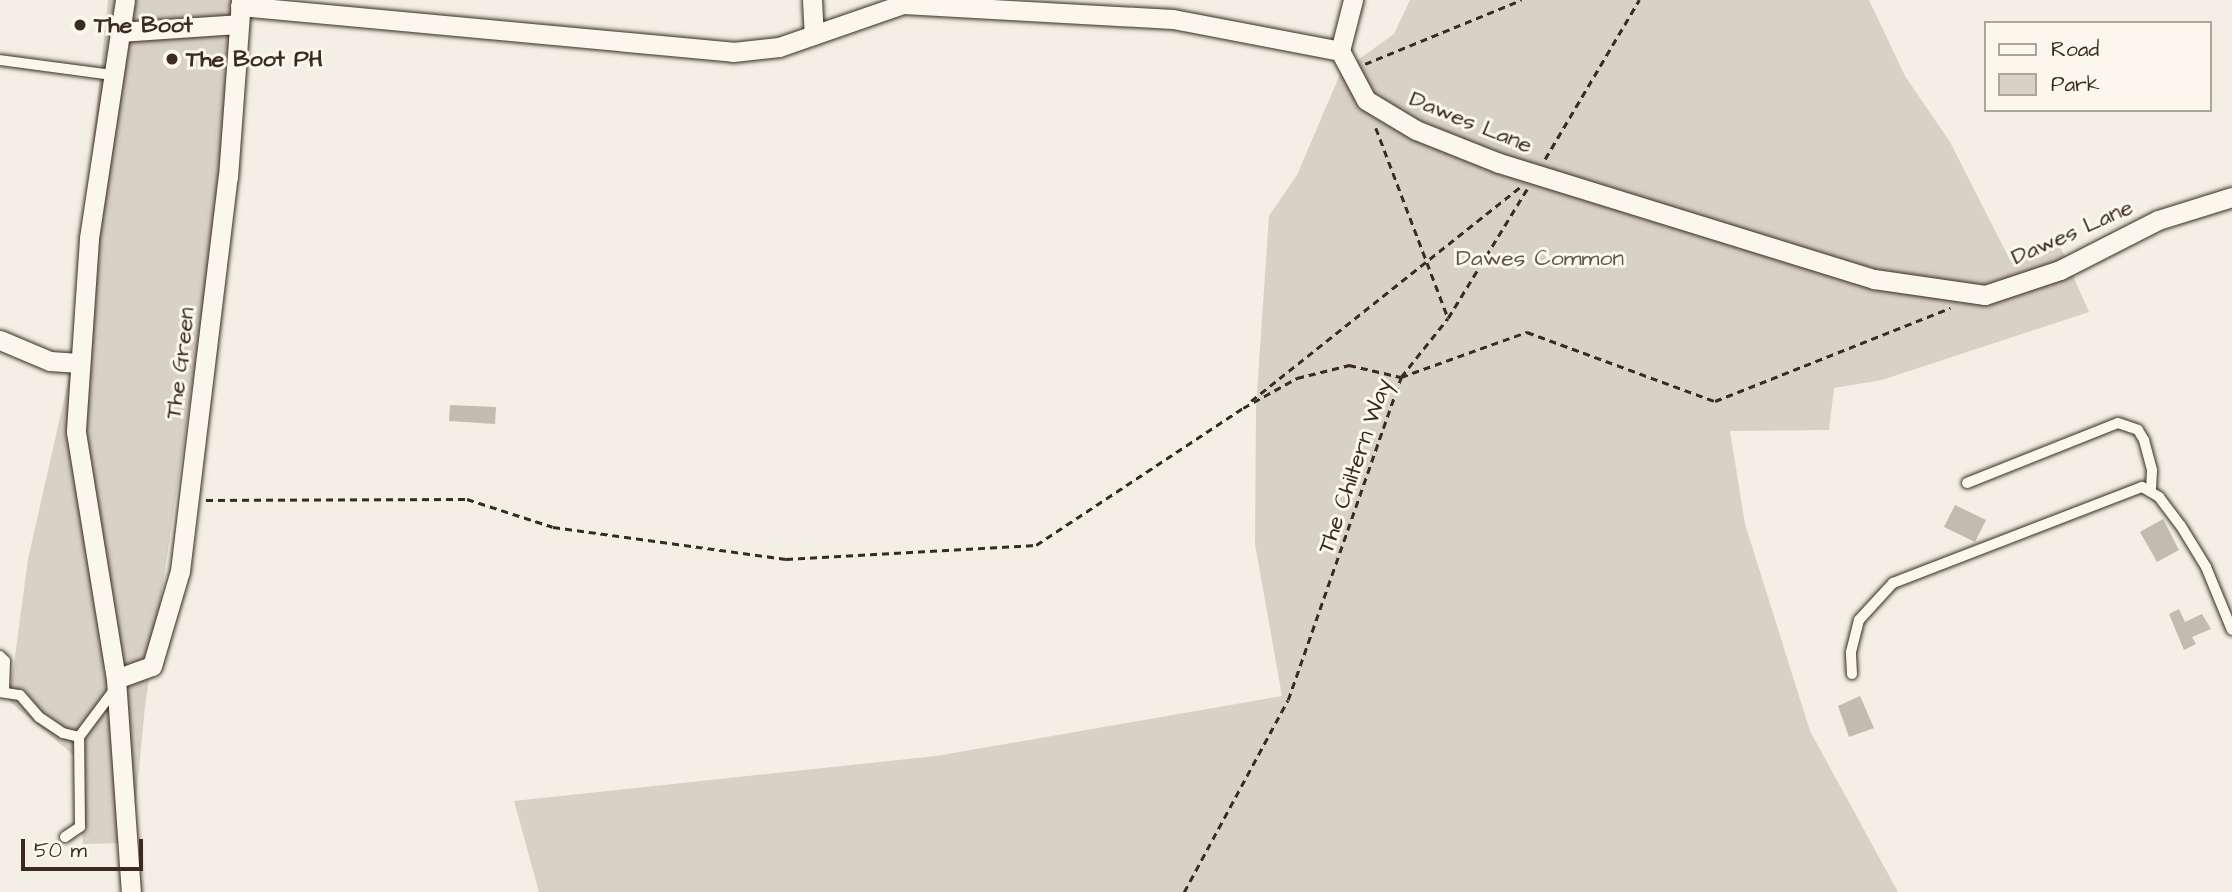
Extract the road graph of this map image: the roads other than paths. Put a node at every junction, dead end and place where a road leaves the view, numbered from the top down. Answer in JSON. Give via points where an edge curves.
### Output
{"nodes":[{"id":1,"x":125,"y":0,"type":"edge"},
{"id":2,"x":811,"y":0,"type":"edge"},
{"id":3,"x":1353,"y":0,"type":"edge"},
{"id":4,"x":329,"y":7,"type":"edge"},
{"id":5,"x":240,"y":10,"type":"edge"},
{"id":6,"x":119,"y":32,"type":"junction"},
{"id":7,"x":814,"y":33,"type":"junction"},
{"id":8,"x":1340,"y":51,"type":"junction"},
{"id":9,"x":0,"y":60,"type":"edge"},
{"id":10,"x":113,"y":75,"type":"junction"},
{"id":11,"x":2232,"y":197,"type":"edge"},
{"id":12,"x":0,"y":341,"type":"edge"},
{"id":13,"x":79,"y":363,"type":"junction"},
{"id":14,"x":1966,"y":483,"type":"dead end"},
{"id":15,"x":2151,"y":490,"type":"junction"},
{"id":16,"x":2232,"y":630,"type":"edge"},
{"id":17,"x":0,"y":656,"type":"edge"},
{"id":18,"x":1852,"y":674,"type":"dead end"},
{"id":19,"x":116,"y":683,"type":"junction"},
{"id":20,"x":2,"y":691,"type":"edge"},
{"id":21,"x":79,"y":737,"type":"junction"},
{"id":22,"x":65,"y":837,"type":"dead end"},
{"id":23,"x":131,"y":892,"type":"edge"}],
"edges":[{"from":1,"to":6,"type":"street"},
{"from":2,"to":7,"type":"street"},
{"from":3,"to":8,"type":"street"},
{"from":4,"to":5,"type":"street"},
{"from":4,"to":7,"type":"street","via":[[733,52],[779,47]]},
{"from":5,"to":6,"type":"street"},
{"from":5,"to":19,"type":"street","name":"The Green","via":[[228,177],[180,571],[152,666]]},
{"from":6,"to":10,"type":"street"},
{"from":7,"to":8,"type":"street","via":[[904,4],[1172,19]]},
{"from":8,"to":11,"type":"street","name":"Dawes Lane","via":[[1366,100],[1416,130],[1536,174],[1874,279],[1985,295],[2060,270],[2158,220]]},
{"from":9,"to":10,"type":"lane"},
{"from":10,"to":13,"type":"street","via":[[89,239]]},
{"from":12,"to":13,"type":"street","via":[[50,360]]},
{"from":13,"to":19,"type":"street","via":[[76,432]]},
{"from":14,"to":15,"type":"lane","via":[[2118,423],[2137,430],[2144,440],[2152,470]]},
{"from":15,"to":16,"type":"lane","via":[[2206,567]]},
{"from":15,"to":18,"type":"lane","via":[[2124,491],[1893,583],[1859,620],[1851,652]]},
{"from":17,"to":20,"type":"lane","via":[[5,661]]},
{"from":19,"to":21,"type":"lane"},
{"from":19,"to":23,"type":"street"},
{"from":20,"to":21,"type":"lane","via":[[20,695],[63,733]]},
{"from":21,"to":22,"type":"lane","via":[[80,827]]}]}
